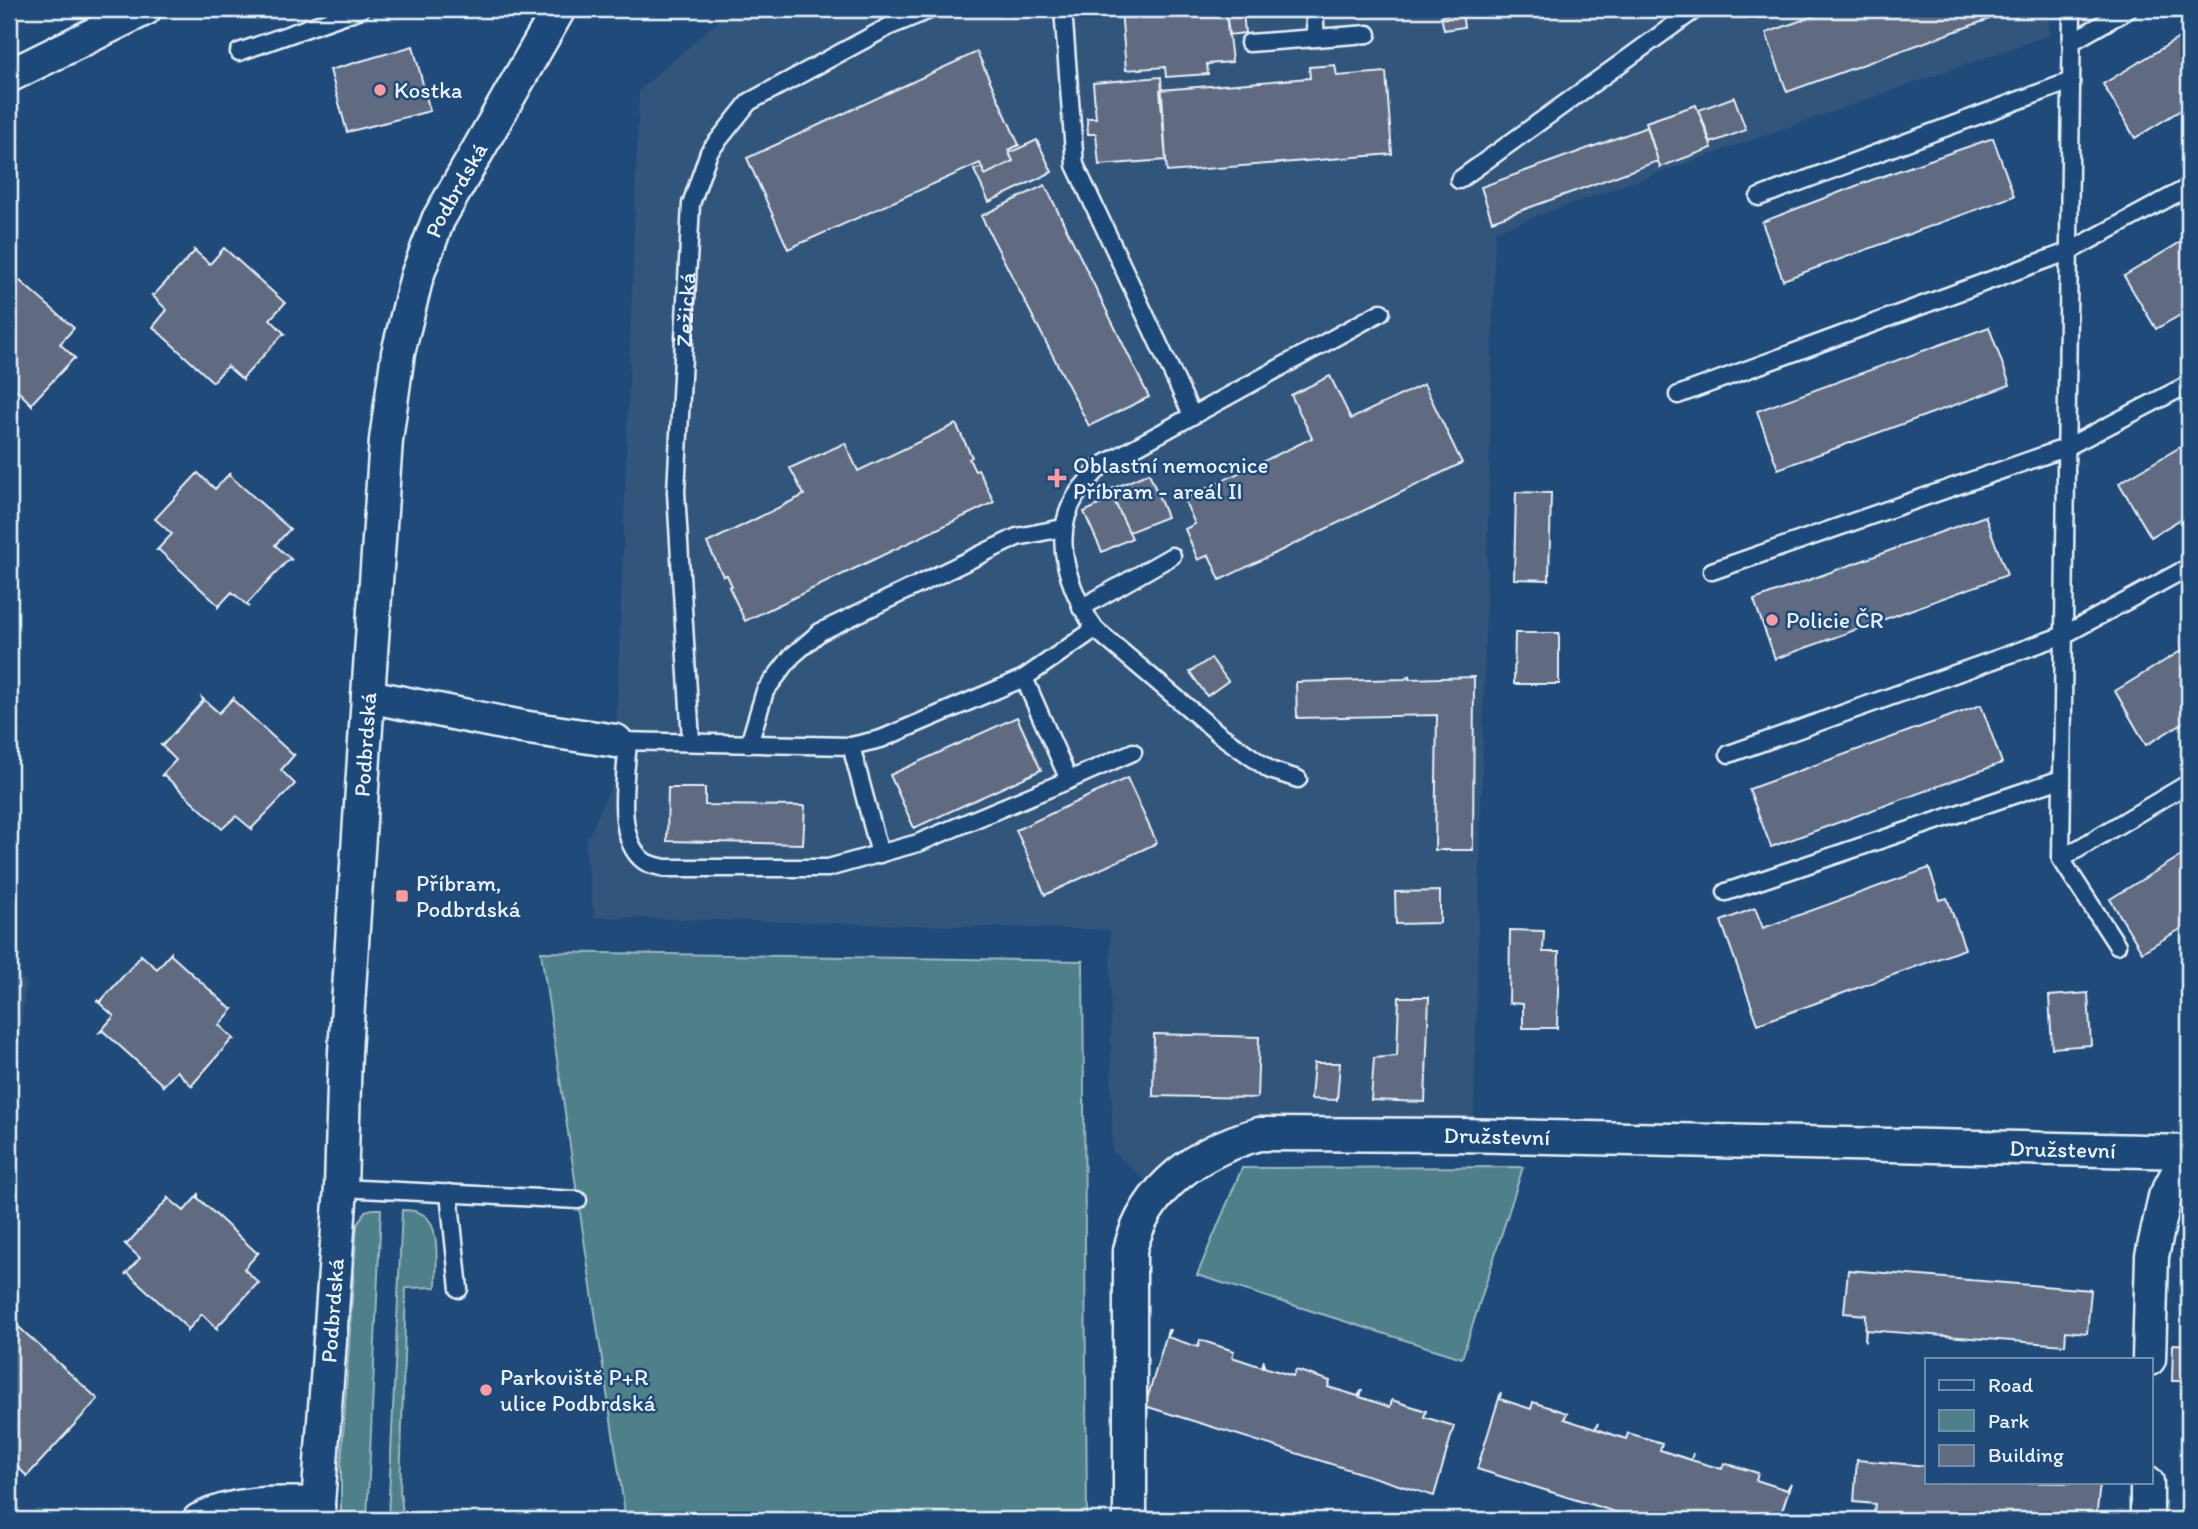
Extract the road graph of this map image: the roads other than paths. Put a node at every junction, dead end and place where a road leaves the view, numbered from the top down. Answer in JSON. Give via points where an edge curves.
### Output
{"nodes":[{"id":1,"x":145,"y":9,"type":"edge"},
{"id":2,"x":361,"y":9,"type":"edge"},
{"id":3,"x":559,"y":9,"type":"edge"},
{"id":4,"x":932,"y":9,"type":"edge"},
{"id":5,"x":1063,"y":9,"type":"edge"},
{"id":6,"x":1314,"y":9,"type":"edge"},
{"id":7,"x":1696,"y":9,"type":"edge"},
{"id":8,"x":2072,"y":9,"type":"edge"},
{"id":9,"x":2129,"y":9,"type":"edge"},
{"id":10,"x":1368,"y":34,"type":"dead end"},
{"id":11,"x":1316,"y":38,"type":"junction"},
{"id":12,"x":2071,"y":42,"type":"junction"},
{"id":13,"x":1249,"y":43,"type":"dead end"},
{"id":14,"x":239,"y":52,"type":"dead end"},
{"id":15,"x":9,"y":76,"type":"edge"},
{"id":16,"x":2071,"y":81,"type":"junction"},
{"id":17,"x":1459,"y":180,"type":"dead end"},
{"id":18,"x":2189,"y":187,"type":"edge"},
{"id":19,"x":1759,"y":197,"type":"dead end"},
{"id":20,"x":2070,"y":251,"type":"junction"},
{"id":21,"x":1381,"y":312,"type":"dead end"},
{"id":22,"x":2189,"y":384,"type":"edge"},
{"id":23,"x":1678,"y":395,"type":"dead end"},
{"id":24,"x":1192,"y":415,"type":"junction"},
{"id":25,"x":2065,"y":448,"type":"junction"},
{"id":26,"x":1063,"y":528,"type":"junction"},
{"id":27,"x":1172,"y":556,"type":"dead end"},
{"id":28,"x":2189,"y":567,"type":"edge"},
{"id":29,"x":1712,"y":571,"type":"dead end"},
{"id":30,"x":1081,"y":608,"type":"junction"},
{"id":31,"x":1095,"y":629,"type":"junction"},
{"id":32,"x":2064,"y":635,"type":"junction"},
{"id":33,"x":1024,"y":678,"type":"junction"},
{"id":34,"x":368,"y":696,"type":"junction"},
{"id":35,"x":622,"y":741,"type":"junction"},
{"id":36,"x":691,"y":741,"type":"junction"},
{"id":37,"x":749,"y":744,"type":"junction"},
{"id":38,"x":851,"y":746,"type":"junction"},
{"id":39,"x":1133,"y":751,"type":"dead end"},
{"id":40,"x":1729,"y":754,"type":"dead end"},
{"id":41,"x":1298,"y":779,"type":"dead end"},
{"id":42,"x":2061,"y":779,"type":"junction"},
{"id":43,"x":1069,"y":780,"type":"junction"},
{"id":44,"x":2189,"y":783,"type":"edge"},
{"id":45,"x":880,"y":854,"type":"junction"},
{"id":46,"x":2061,"y":859,"type":"junction"},
{"id":47,"x":1726,"y":892,"type":"dead end"},
{"id":48,"x":2117,"y":945,"type":"dead end"},
{"id":49,"x":2189,"y":1152,"type":"edge"},
{"id":50,"x":341,"y":1188,"type":"junction"},
{"id":51,"x":449,"y":1192,"type":"junction"},
{"id":52,"x":579,"y":1200,"type":"dead end"},
{"id":53,"x":459,"y":1289,"type":"dead end"},
{"id":54,"x":2149,"y":1358,"type":"edge"},
{"id":55,"x":2147,"y":1484,"type":"edge"},
{"id":56,"x":318,"y":1512,"type":"edge"},
{"id":57,"x":199,"y":1520,"type":"edge"},
{"id":58,"x":1130,"y":1520,"type":"edge"},
{"id":59,"x":2147,"y":1520,"type":"edge"}],
"edges":[{"from":1,"to":15,"type":"street"},
{"from":2,"to":14,"type":"lane"},
{"from":3,"to":34,"type":"street","name":"Podbrdská","via":[[438,220],[417,276],[398,353],[386,440]]},
{"from":4,"to":36,"type":"lane","name":"Žežická","via":[[890,26],[749,102],[709,152],[691,204],[676,492]]},
{"from":5,"to":24,"type":"lane","via":[[1075,165]]},
{"from":6,"to":11,"type":"lane"},
{"from":7,"to":17,"type":"lane"},
{"from":8,"to":12,"type":"lane"},
{"from":9,"to":12,"type":"lane"},
{"from":10,"to":11,"type":"lane"},
{"from":11,"to":13,"type":"lane"},
{"from":12,"to":16,"type":"lane"},
{"from":16,"to":19,"type":"lane"},
{"from":16,"to":20,"type":"lane"},
{"from":18,"to":20,"type":"lane"},
{"from":20,"to":23,"type":"lane"},
{"from":20,"to":25,"type":"lane"},
{"from":21,"to":24,"type":"lane"},
{"from":22,"to":25,"type":"lane"},
{"from":24,"to":26,"type":"lane","via":[[1101,466],[1075,496]]},
{"from":25,"to":29,"type":"lane"},
{"from":25,"to":32,"type":"lane"},
{"from":26,"to":30,"type":"lane","via":[[1065,566]]},
{"from":26,"to":37,"type":"lane","via":[[1017,537],[820,632],[792,656],[765,691]]},
{"from":27,"to":30,"type":"lane"},
{"from":28,"to":32,"type":"lane"},
{"from":30,"to":31,"type":"lane"},
{"from":31,"to":33,"type":"lane"},
{"from":31,"to":41,"type":"lane","via":[[1219,734],[1270,770]]},
{"from":32,"to":40,"type":"lane"},
{"from":32,"to":42,"type":"lane"},
{"from":33,"to":38,"type":"lane","via":[[881,739]]},
{"from":33,"to":43,"type":"lane"},
{"from":34,"to":35,"type":"street","via":[[522,727]]},
{"from":34,"to":50,"type":"street","name":"Podbrdská"},
{"from":35,"to":36,"type":"lane"},
{"from":35,"to":45,"type":"lane","via":[[625,826],[632,849],[645,863],[665,868],[828,868]]},
{"from":36,"to":37,"type":"lane"},
{"from":37,"to":38,"type":"lane"},
{"from":38,"to":45,"type":"lane"},
{"from":39,"to":43,"type":"lane"},
{"from":42,"to":46,"type":"lane"},
{"from":42,"to":47,"type":"lane"},
{"from":43,"to":45,"type":"lane","via":[[918,843]]},
{"from":44,"to":46,"type":"lane"},
{"from":46,"to":48,"type":"lane"},
{"from":49,"to":54,"type":"street","via":[[2165,1197],[2152,1256]]},
{"from":49,"to":58,"type":"street","name":"Družstevní","via":[[1446,1135],[1259,1134],[1231,1142],[1201,1157],[1167,1183],[1136,1226],[1130,1250]]},
{"from":50,"to":51,"type":"lane"},
{"from":50,"to":56,"type":"street","name":"Podbrdská"},
{"from":51,"to":52,"type":"lane"},
{"from":51,"to":53,"type":"lane"},
{"from":55,"to":59,"type":"street"},
{"from":56,"to":57,"type":"street","via":[[262,1503],[218,1510]]}]}
